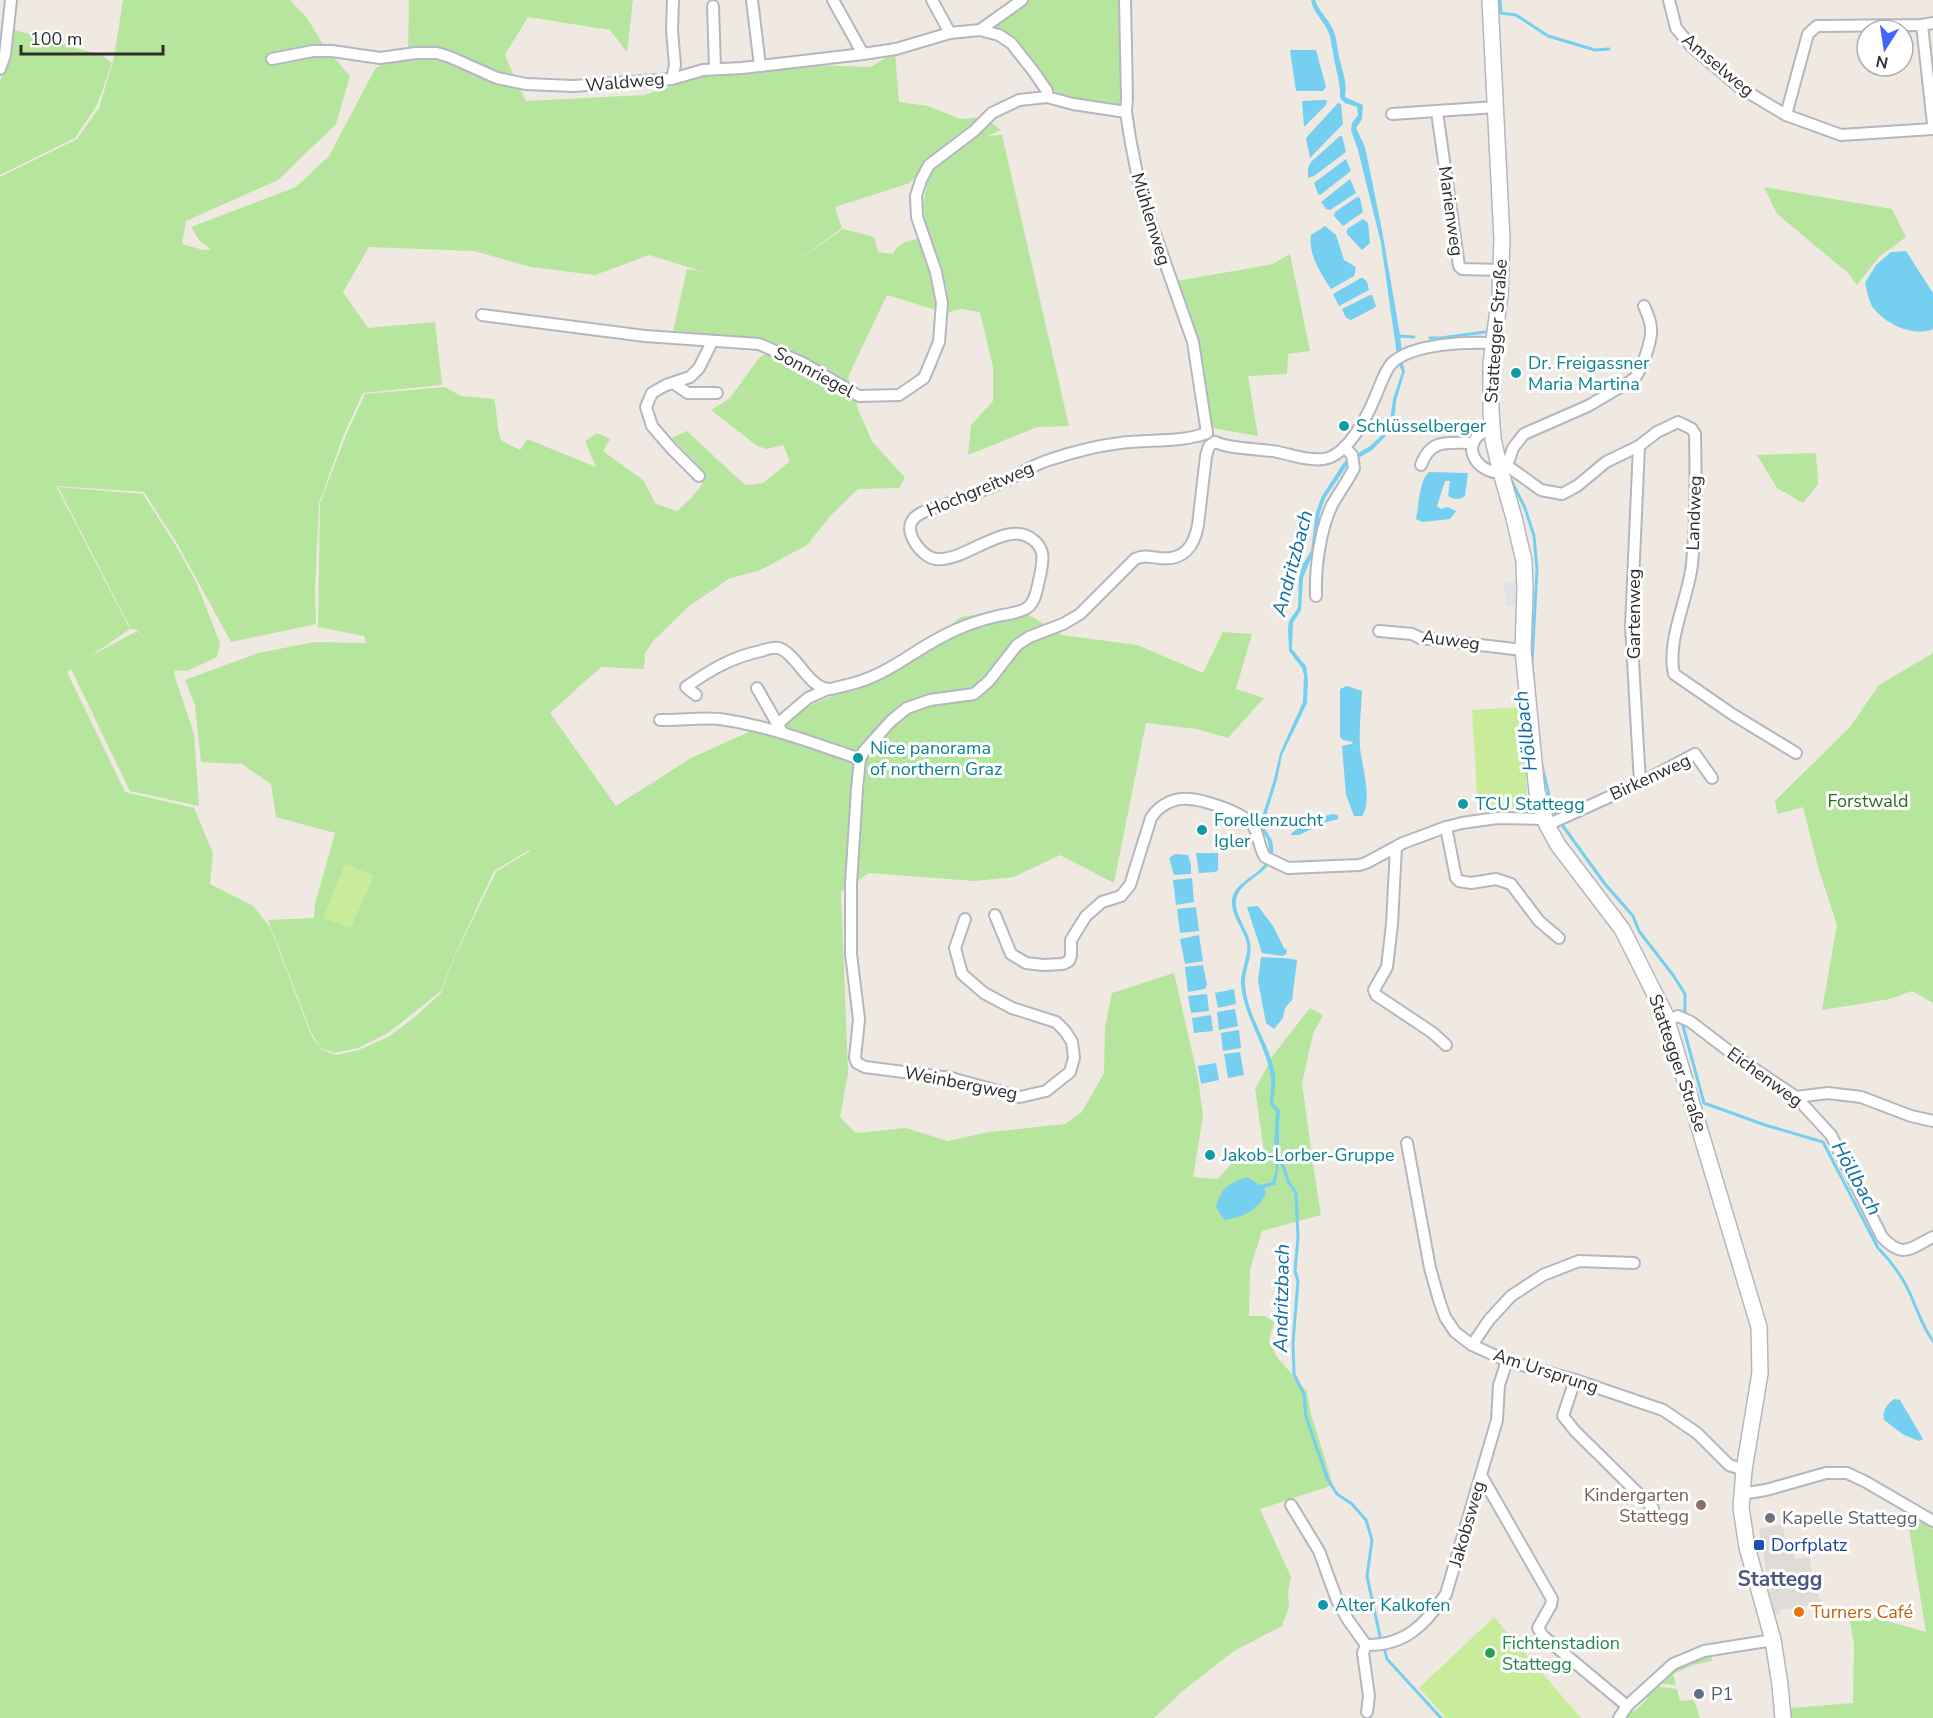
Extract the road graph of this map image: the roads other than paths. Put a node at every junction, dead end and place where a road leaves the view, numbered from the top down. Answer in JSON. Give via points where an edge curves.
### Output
{"nodes":[{"id":1,"x":11,"y":0,"type":"edge"},
{"id":2,"x":673,"y":0,"type":"edge"},
{"id":3,"x":752,"y":0,"type":"edge"},
{"id":4,"x":833,"y":0,"type":"edge"},
{"id":5,"x":932,"y":0,"type":"edge"},
{"id":6,"x":1022,"y":0,"type":"edge"},
{"id":7,"x":1125,"y":0,"type":"edge"},
{"id":8,"x":1490,"y":0,"type":"edge"},
{"id":9,"x":1669,"y":0,"type":"edge"},
{"id":10,"x":713,"y":6,"type":"dead end"},
{"id":11,"x":1927,"y":24,"type":"edge"},
{"id":12,"x":980,"y":30,"type":"junction"},
{"id":13,"x":950,"y":33,"type":"junction"},
{"id":14,"x":863,"y":54,"type":"junction"},
{"id":15,"x":272,"y":59,"type":"dead end"},
{"id":16,"x":760,"y":66,"type":"junction"},
{"id":17,"x":0,"y":69,"type":"edge"},
{"id":18,"x":716,"y":69,"type":"junction"},
{"id":19,"x":672,"y":79,"type":"junction"},
{"id":20,"x":1047,"y":97,"type":"junction"},
{"id":21,"x":1496,"y":107,"type":"junction"},
{"id":22,"x":1126,"y":112,"type":"junction"},
{"id":23,"x":1437,"y":112,"type":"junction"},
{"id":24,"x":1392,"y":114,"type":"dead end"},
{"id":25,"x":1786,"y":115,"type":"junction"},
{"id":26,"x":1933,"y":124,"type":"edge"},
{"id":27,"x":1933,"y":129,"type":"edge"},
{"id":28,"x":1502,"y":270,"type":"junction"},
{"id":29,"x":1644,"y":306,"type":"dead end"},
{"id":30,"x":482,"y":315,"type":"dead end"},
{"id":31,"x":711,"y":342,"type":"junction"},
{"id":32,"x":1494,"y":343,"type":"junction"},
{"id":33,"x":673,"y":382,"type":"junction"},
{"id":34,"x":717,"y":393,"type":"dead end"},
{"id":35,"x":1492,"y":429,"type":"junction"},
{"id":36,"x":1207,"y":433,"type":"junction"},
{"id":37,"x":1215,"y":442,"type":"junction"},
{"id":38,"x":1472,"y":443,"type":"junction"},
{"id":39,"x":1639,"y":446,"type":"junction"},
{"id":40,"x":1350,"y":455,"type":"junction"},
{"id":41,"x":1421,"y":465,"type":"dead end"},
{"id":42,"x":1500,"y":471,"type":"junction"},
{"id":43,"x":699,"y":476,"type":"dead end"},
{"id":44,"x":1316,"y":596,"type":"dead end"},
{"id":45,"x":1379,"y":631,"type":"dead end"},
{"id":46,"x":1523,"y":650,"type":"junction"},
{"id":47,"x":757,"y":688,"type":"dead end"},
{"id":48,"x":828,"y":689,"type":"junction"},
{"id":49,"x":696,"y":695,"type":"dead end"},
{"id":50,"x":660,"y":720,"type":"dead end"},
{"id":51,"x":780,"y":729,"type":"junction"},
{"id":52,"x":1796,"y":753,"type":"dead end"},
{"id":53,"x":860,"y":759,"type":"junction"},
{"id":54,"x":1712,"y":778,"type":"dead end"},
{"id":55,"x":1640,"y":783,"type":"junction"},
{"id":56,"x":1546,"y":822,"type":"junction"},
{"id":57,"x":1446,"y":827,"type":"junction"},
{"id":58,"x":1396,"y":847,"type":"junction"},
{"id":59,"x":995,"y":915,"type":"dead end"},
{"id":60,"x":965,"y":919,"type":"dead end"},
{"id":61,"x":1560,"y":938,"type":"dead end"},
{"id":62,"x":1667,"y":1020,"type":"junction"},
{"id":63,"x":1446,"y":1045,"type":"dead end"},
{"id":64,"x":1796,"y":1096,"type":"junction"},
{"id":65,"x":1933,"y":1121,"type":"edge"},
{"id":66,"x":1407,"y":1143,"type":"dead end"},
{"id":67,"x":1933,"y":1237,"type":"edge"},
{"id":68,"x":1634,"y":1263,"type":"dead end"},
{"id":69,"x":1472,"y":1345,"type":"junction"},
{"id":70,"x":1507,"y":1361,"type":"junction"},
{"id":71,"x":1575,"y":1380,"type":"junction"},
{"id":72,"x":1744,"y":1470,"type":"junction"},
{"id":73,"x":1481,"y":1475,"type":"junction"},
{"id":74,"x":1741,"y":1494,"type":"junction"},
{"id":75,"x":1291,"y":1505,"type":"dead end"},
{"id":76,"x":1653,"y":1508,"type":"dead end"},
{"id":77,"x":1933,"y":1521,"type":"edge"},
{"id":78,"x":1773,"y":1640,"type":"junction"},
{"id":79,"x":1371,"y":1646,"type":"junction"},
{"id":80,"x":1627,"y":1706,"type":"junction"},
{"id":81,"x":1366,"y":1712,"type":"dead end"},
{"id":82,"x":1618,"y":1718,"type":"edge"},
{"id":83,"x":1783,"y":1718,"type":"edge"}],
"edges":[{"from":1,"to":17,"type":"street"},
{"from":2,"to":19,"type":"street"},
{"from":3,"to":16,"type":"street"},
{"from":4,"to":14,"type":"street"},
{"from":5,"to":13,"type":"street"},
{"from":6,"to":12,"type":"street","name":"Waldweg"},
{"from":7,"to":22,"type":"street","name":"Mühlenweg"},
{"from":8,"to":21,"type":"main road","name":"Stattegger Straße"},
{"from":9,"to":25,"type":"street","name":"Amselweg","via":[[1676,28],[1691,46],[1740,87]]},
{"from":10,"to":18,"type":"street"},
{"from":11,"to":25,"type":"street","via":[[1817,26],[1808,34]]},
{"from":11,"to":26,"type":"street"},
{"from":12,"to":13,"type":"street","name":"Waldweg"},
{"from":12,"to":20,"type":"street","name":"Waldweg","via":[[999,35],[1011,44],[1034,72]]},
{"from":13,"to":14,"type":"street","name":"Waldweg"},
{"from":14,"to":16,"type":"street","name":"Waldweg"},
{"from":15,"to":19,"type":"street","name":"Waldweg","via":[[313,51],[380,58],[437,53],[497,78],[526,84],[574,86]]},
{"from":16,"to":18,"type":"street","name":"Waldweg"},
{"from":18,"to":19,"type":"street","name":"Waldweg"},
{"from":20,"to":22,"type":"street"},
{"from":20,"to":31,"type":"street","name":"Sonnriegel","via":[[1019,100],[993,113],[929,165],[921,180],[916,217],[936,272],[942,303],[939,342],[924,378],[899,395],[859,396],[803,363],[759,344]]},
{"from":21,"to":23,"type":"street"},
{"from":21,"to":28,"type":"main road","name":"Stattegger Straße"},
{"from":22,"to":36,"type":"street","name":"Mühlenweg","via":[[1141,194],[1193,342]]},
{"from":23,"to":24,"type":"street"},
{"from":23,"to":28,"type":"street","name":"Marienweg","via":[[1459,266]]},
{"from":25,"to":27,"type":"street","name":"Amselweg","via":[[1841,135]]},
{"from":28,"to":32,"type":"main road","name":"Stattegger Straße"},
{"from":29,"to":42,"type":"street","via":[[1652,334],[1634,379],[1588,406],[1524,434]]},
{"from":30,"to":31,"type":"street","name":"Sonnriegel"},
{"from":31,"to":33,"type":"street","via":[[699,368],[690,377]]},
{"from":32,"to":35,"type":"main road","name":"Stattegger Straße"},
{"from":32,"to":40,"type":"street","via":[[1420,350],[1392,363]]},
{"from":33,"to":34,"type":"street","via":[[688,393]]},
{"from":33,"to":43,"type":"street","via":[[652,393],[646,407],[652,426]]},
{"from":35,"to":38,"type":"street"},
{"from":35,"to":42,"type":"main road","name":"Stattegger Straße"},
{"from":36,"to":37,"type":"street"},
{"from":36,"to":48,"type":"street","name":"Hochgreitweg","via":[[1120,443],[1050,459],[979,493],[917,516],[910,524],[910,532],[920,550],[932,559],[951,558],[1014,533],[1025,534],[1038,543],[1043,552],[1032,604],[1023,611],[956,630],[880,674]]},
{"from":37,"to":40,"type":"street","via":[[1321,460]]},
{"from":37,"to":53,"type":"street","via":[[1206,456],[1196,534],[1190,546],[1173,558],[1139,557],[1080,614],[1017,645],[974,694],[930,700],[907,708],[868,745]]},
{"from":38,"to":41,"type":"street","via":[[1439,443],[1426,453]]},
{"from":38,"to":42,"type":"street","name":"Landweg","via":[[1475,459],[1483,468],[1488,472]]},
{"from":39,"to":42,"type":"street","name":"Landweg","via":[[1606,462],[1562,494],[1541,490],[1509,467]]},
{"from":39,"to":52,"type":"street","name":"Landweg","via":[[1678,422],[1695,434],[1692,567],[1678,623],[1672,661],[1674,674]]},
{"from":39,"to":55,"type":"street","name":"Gartenweg","via":[[1631,626]]},
{"from":40,"to":44,"type":"street","via":[[1352,473],[1325,524],[1316,568]]},
{"from":42,"to":46,"type":"main road","name":"Stattegger Straße","via":[[1524,561]]},
{"from":45,"to":46,"type":"street","name":"Auweg"},
{"from":46,"to":56,"type":"main road","name":"Stattegger Straße","via":[[1534,770]]},
{"from":47,"to":51,"type":"street"},
{"from":48,"to":49,"type":"street","via":[[811,679],[788,654],[773,648],[715,667],[686,687]]},
{"from":48,"to":51,"type":"street","name":"Hochgreitweg","via":[[808,698]]},
{"from":50,"to":51,"type":"street","via":[[726,720]]},
{"from":51,"to":53,"type":"street"},
{"from":53,"to":60,"type":"street","name":"Weinbergweg","via":[[850,945],[860,1018],[857,1063],[951,1077],[1020,1097],[1047,1091],[1070,1072],[1074,1058],[1072,1042],[1056,1022],[1012,1008],[984,993],[962,974],[955,948]]},
{"from":54,"to":55,"type":"street","name":"Birkenweg","via":[[1695,754]]},
{"from":55,"to":56,"type":"street","name":"Birkenweg"},
{"from":56,"to":57,"type":"street","via":[[1497,818]]},
{"from":56,"to":62,"type":"main road","name":"Stattegger Straße","via":[[1558,845],[1622,929]]},
{"from":57,"to":58,"type":"street"},
{"from":57,"to":61,"type":"street","via":[[1459,881],[1496,879],[1511,884],[1539,921]]},
{"from":58,"to":59,"type":"street","via":[[1359,865],[1288,868],[1269,860],[1253,825],[1237,814],[1208,802],[1181,798],[1156,811],[1126,892],[1102,902],[1086,916],[1071,940],[1069,961],[1026,963],[1011,954]]},
{"from":58,"to":63,"type":"street","via":[[1387,967],[1374,990]]},
{"from":62,"to":64,"type":"street","name":"Eichenweg","via":[[1678,1016],[1690,1022]]},
{"from":62,"to":72,"type":"main road","name":"Stattegger Straße","via":[[1759,1327],[1760,1372]]},
{"from":64,"to":65,"type":"street","via":[[1828,1093],[1861,1097]]},
{"from":64,"to":67,"type":"street","name":"Eichenweg","via":[[1831,1135],[1882,1237],[1900,1251]]},
{"from":66,"to":69,"type":"street","name":"Am Ursprung","via":[[1439,1300],[1455,1332]]},
{"from":68,"to":69,"type":"street","via":[[1579,1261],[1544,1275],[1511,1296]]},
{"from":69,"to":70,"type":"street","name":"Am Ursprung"},
{"from":70,"to":71,"type":"street","name":"Am Ursprung"},
{"from":70,"to":73,"type":"street","name":"Jakobsweg","via":[[1499,1386],[1497,1420]]},
{"from":71,"to":72,"type":"street","name":"Am Ursprung","via":[[1663,1410],[1697,1433],[1729,1465]]},
{"from":71,"to":76,"type":"street","via":[[1563,1416]]},
{"from":72,"to":74,"type":"main road","name":"Stattegger Straße"},
{"from":73,"to":79,"type":"street","name":"Jakobsweg","via":[[1446,1594],[1416,1629],[1389,1643]]},
{"from":73,"to":80,"type":"street","via":[[1552,1599],[1538,1628],[1543,1636]]},
{"from":74,"to":77,"type":"street","via":[[1826,1473],[1846,1473]]},
{"from":74,"to":78,"type":"main road","name":"Stattegger Straße","via":[[1747,1547]]},
{"from":75,"to":79,"type":"street","via":[[1319,1551],[1348,1620]]},
{"from":78,"to":80,"type":"street","via":[[1704,1651],[1673,1664]]},
{"from":78,"to":83,"type":"main road","name":"Stattegger Straße"},
{"from":79,"to":81,"type":"street","via":[[1363,1653],[1369,1696]]},
{"from":80,"to":82,"type":"street"}]}
